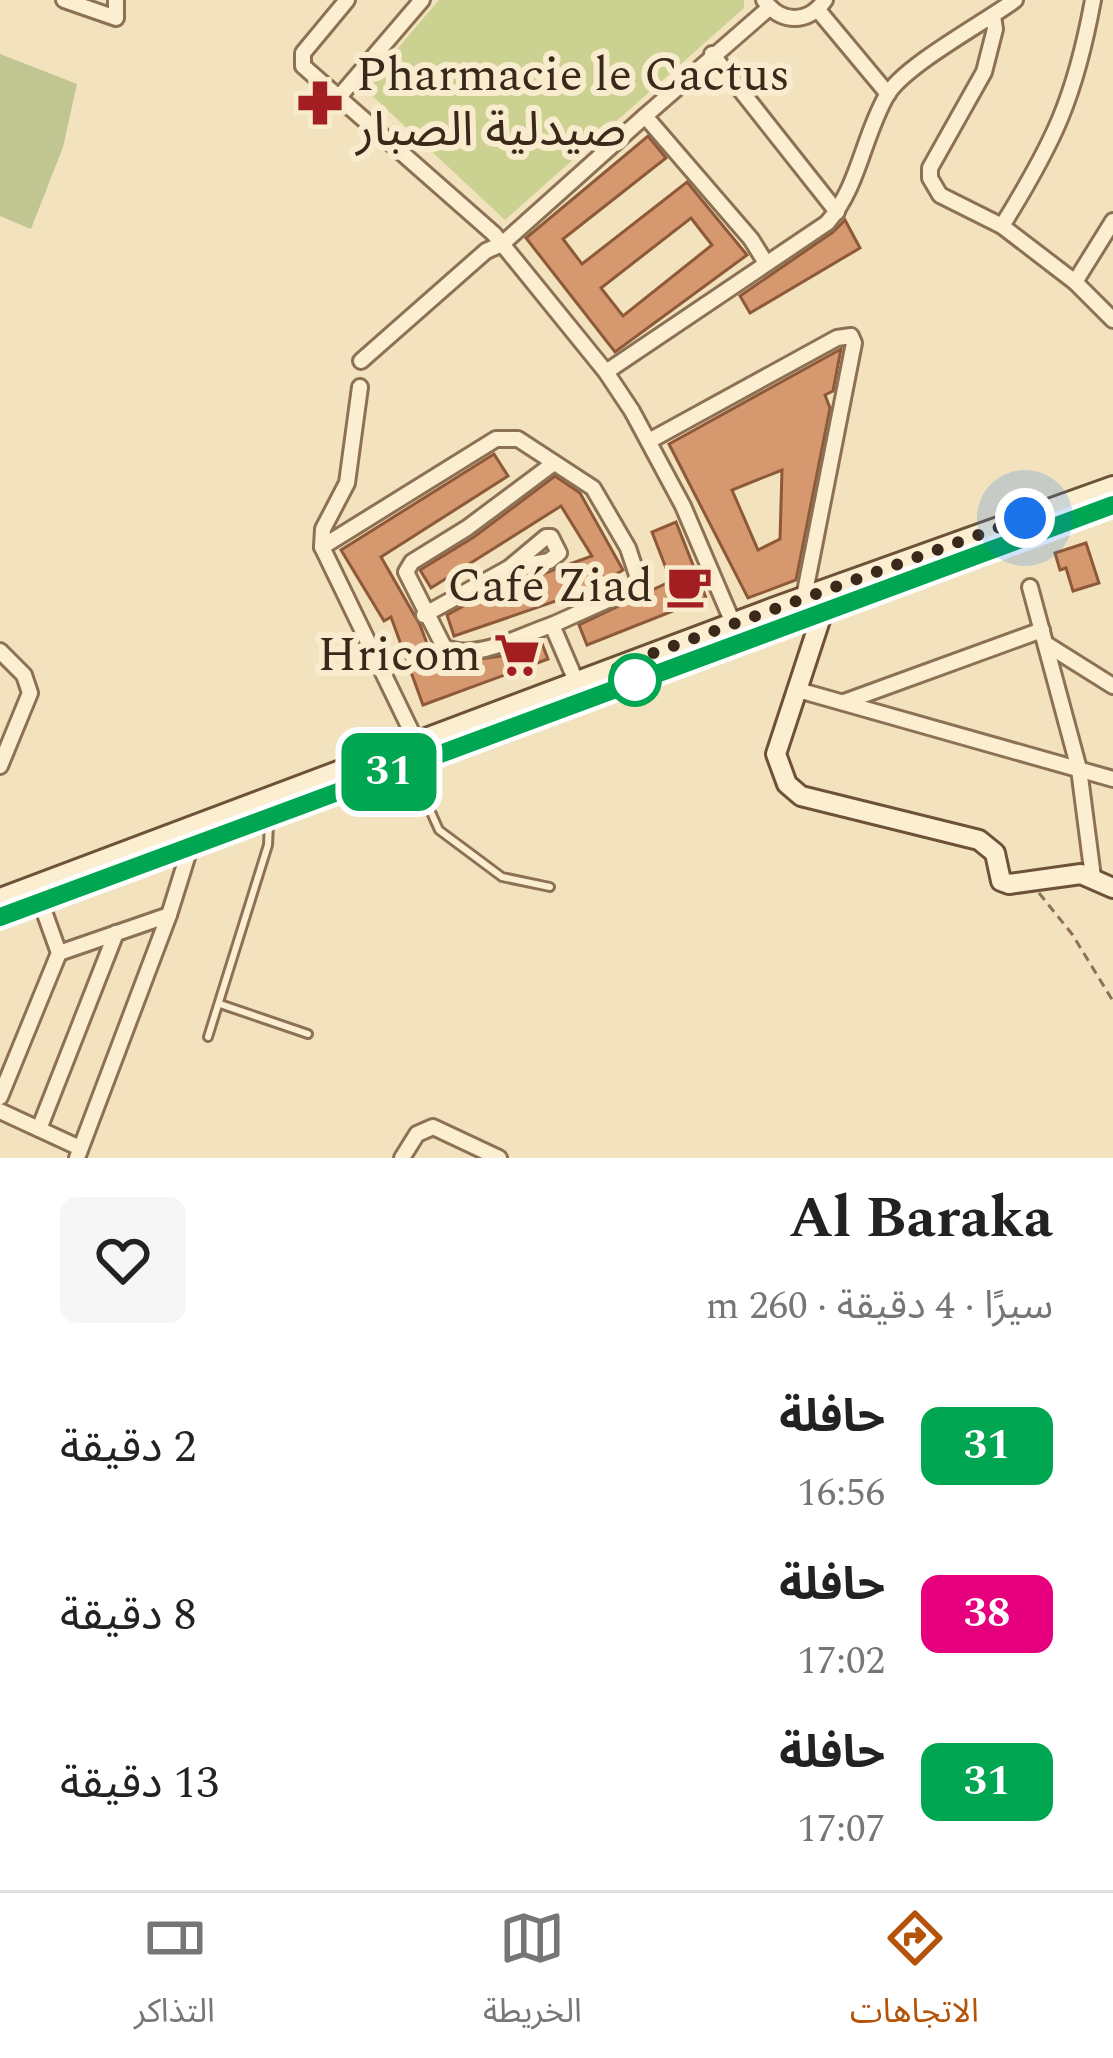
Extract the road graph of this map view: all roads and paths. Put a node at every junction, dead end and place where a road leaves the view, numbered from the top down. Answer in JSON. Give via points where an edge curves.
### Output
{"nodes":[{"id":1,"x":64,"y":0,"type":"edge"},
{"id":2,"x":116,"y":0,"type":"edge"},
{"id":3,"x":347,"y":0,"type":"edge"},
{"id":4,"x":1015,"y":0,"type":"edge"},
{"id":5,"x":1093,"y":0,"type":"edge"},
{"id":6,"x":416,"y":2,"type":"edge"},
{"id":7,"x":766,"y":4,"type":"edge"},
{"id":8,"x":821,"y":5,"type":"edge"},
{"id":9,"x":993,"y":16,"type":"junction"},
{"id":10,"x":712,"y":55,"type":"junction"},
{"id":11,"x":888,"y":94,"type":"junction"},
{"id":12,"x":339,"y":97,"type":"junction"},
{"id":13,"x":645,"y":116,"type":"junction"},
{"id":14,"x":837,"y":212,"type":"junction"},
{"id":15,"x":1113,"y":221,"type":"edge"},
{"id":16,"x":1002,"y":226,"type":"junction"},
{"id":17,"x":502,"y":244,"type":"junction"},
{"id":18,"x":766,"y":263,"type":"junction"},
{"id":19,"x":1075,"y":283,"type":"junction"},
{"id":20,"x":1113,"y":320,"type":"edge"},
{"id":21,"x":361,"y":361,"type":"dead end"},
{"id":22,"x":605,"y":372,"type":"junction"},
{"id":23,"x":360,"y":387,"type":"dead end"},
{"id":24,"x":649,"y":441,"type":"junction"},
{"id":25,"x":554,"y":463,"type":"junction"},
{"id":26,"x":1113,"y":486,"type":"edge"},
{"id":27,"x":1113,"y":505,"type":"edge"},
{"id":28,"x":322,"y":548,"type":"junction"},
{"id":29,"x":509,"y":568,"type":"dead end"},
{"id":30,"x":1030,"y":587,"type":"dead end"},
{"id":31,"x":804,"y":597,"type":"junction"},
{"id":32,"x":823,"y":611,"type":"junction"},
{"id":33,"x":424,"y":615,"type":"junction"},
{"id":34,"x":733,"y":623,"type":"junction"},
{"id":35,"x":552,"y":625,"type":"junction"},
{"id":36,"x":1044,"y":637,"type":"junction"},
{"id":37,"x":0,"y":651,"type":"edge"},
{"id":38,"x":576,"y":681,"type":"junction"},
{"id":39,"x":1113,"y":686,"type":"edge"},
{"id":40,"x":798,"y":690,"type":"junction"},
{"id":41,"x":842,"y":703,"type":"junction"},
{"id":42,"x":416,"y":741,"type":"junction"},
{"id":43,"x":410,"y":764,"type":"junction"},
{"id":44,"x":0,"y":766,"type":"edge"},
{"id":45,"x":1079,"y":770,"type":"junction"},
{"id":46,"x":1113,"y":779,"type":"edge"},
{"id":47,"x":269,"y":819,"type":"junction"},
{"id":48,"x":190,"y":848,"type":"junction"},
{"id":49,"x":1093,"y":877,"type":"junction"},
{"id":50,"x":1030,"y":882,"type":"junction"},
{"id":51,"x":550,"y":887,"type":"dead end"},
{"id":52,"x":1113,"y":888,"type":"edge"},
{"id":53,"x":0,"y":898,"type":"edge"},
{"id":54,"x":41,"y":903,"type":"junction"},
{"id":55,"x":169,"y":915,"type":"junction"},
{"id":56,"x":0,"y":917,"type":"edge"},
{"id":57,"x":116,"y":933,"type":"junction"},
{"id":58,"x":58,"y":953,"type":"junction"},
{"id":59,"x":1113,"y":1001,"type":"edge"},
{"id":60,"x":220,"y":1004,"type":"junction"},
{"id":61,"x":308,"y":1034,"type":"dead end"},
{"id":62,"x":208,"y":1037,"type":"dead end"},
{"id":63,"x":0,"y":1096,"type":"edge"},
{"id":64,"x":0,"y":1111,"type":"edge"},
{"id":65,"x":39,"y":1129,"type":"junction"},
{"id":66,"x":78,"y":1153,"type":"edge"},
{"id":67,"x":402,"y":1158,"type":"edge"},
{"id":68,"x":499,"y":1158,"type":"edge"}],
"edges":[{"from":1,"to":2,"type":"street","via":[[116,18]]},
{"from":3,"to":12,"type":"street","via":[[301,58]]},
{"from":4,"to":9,"type":"street"},
{"from":5,"to":16,"type":"street","via":[[1072,95]]},
{"from":6,"to":12,"type":"street"},
{"from":7,"to":8,"type":"street","via":[[793,19]]},
{"from":7,"to":10,"type":"street"},
{"from":8,"to":11,"type":"street"},
{"from":9,"to":11,"type":"street"},
{"from":9,"to":16,"type":"street","via":[[984,72],[930,178],[940,195]]},
{"from":10,"to":13,"type":"street"},
{"from":10,"to":14,"type":"street"},
{"from":11,"to":14,"type":"street"},
{"from":12,"to":17,"type":"street"},
{"from":13,"to":17,"type":"street"},
{"from":13,"to":18,"type":"street"},
{"from":14,"to":18,"type":"street"},
{"from":15,"to":19,"type":"street"},
{"from":16,"to":19,"type":"street"},
{"from":17,"to":21,"type":"street"},
{"from":17,"to":22,"type":"street"},
{"from":18,"to":22,"type":"street"},
{"from":19,"to":20,"type":"street"},
{"from":22,"to":24,"type":"street"},
{"from":23,"to":28,"type":"street","via":[[347,483]]},
{"from":24,"to":31,"type":"street","via":[[851,336]]},
{"from":24,"to":34,"type":"street"},
{"from":25,"to":28,"type":"street","via":[[518,439],[496,439]]},
{"from":25,"to":33,"type":"street","via":[[408,566]]},
{"from":25,"to":35,"type":"street","via":[[593,488],[639,581]]},
{"from":26,"to":31,"type":"main road"},
{"from":27,"to":32,"type":"main road"},
{"from":28,"to":42,"type":"street"},
{"from":29,"to":33,"type":"street"},
{"from":30,"to":36,"type":"street"},
{"from":31,"to":34,"type":"main road"},
{"from":32,"to":40,"type":"main road"},
{"from":32,"to":43,"type":"main road"},
{"from":33,"to":35,"type":"street","via":[[444,647],[458,653]]},
{"from":34,"to":38,"type":"main road"},
{"from":35,"to":38,"type":"street"},
{"from":36,"to":39,"type":"street"},
{"from":36,"to":41,"type":"street"},
{"from":36,"to":45,"type":"street"},
{"from":37,"to":44,"type":"street","via":[[30,693]]},
{"from":38,"to":42,"type":"main road"},
{"from":40,"to":41,"type":"street"},
{"from":40,"to":50,"type":"main road","via":[[776,754],[801,796],[979,840],[994,853],[1001,881]]},
{"from":41,"to":45,"type":"street"},
{"from":42,"to":53,"type":"main road"},
{"from":43,"to":47,"type":"main road"},
{"from":43,"to":51,"type":"lane","via":[[439,830],[502,877]]},
{"from":45,"to":46,"type":"street"},
{"from":45,"to":49,"type":"street"},
{"from":47,"to":48,"type":"main road"},
{"from":47,"to":60,"type":"lane"},
{"from":48,"to":54,"type":"main road"},
{"from":48,"to":55,"type":"street"},
{"from":49,"to":50,"type":"main road"},
{"from":49,"to":52,"type":"main road"},
{"from":50,"to":59,"type":"path"},
{"from":54,"to":56,"type":"main road"},
{"from":54,"to":58,"type":"street"},
{"from":55,"to":57,"type":"street"},
{"from":55,"to":66,"type":"street"},
{"from":57,"to":58,"type":"street"},
{"from":57,"to":65,"type":"street"},
{"from":58,"to":63,"type":"street"},
{"from":60,"to":61,"type":"lane"},
{"from":60,"to":62,"type":"lane"},
{"from":64,"to":65,"type":"street"},
{"from":65,"to":66,"type":"street"},
{"from":67,"to":68,"type":"street","via":[[417,1134],[433,1127]]}]}
